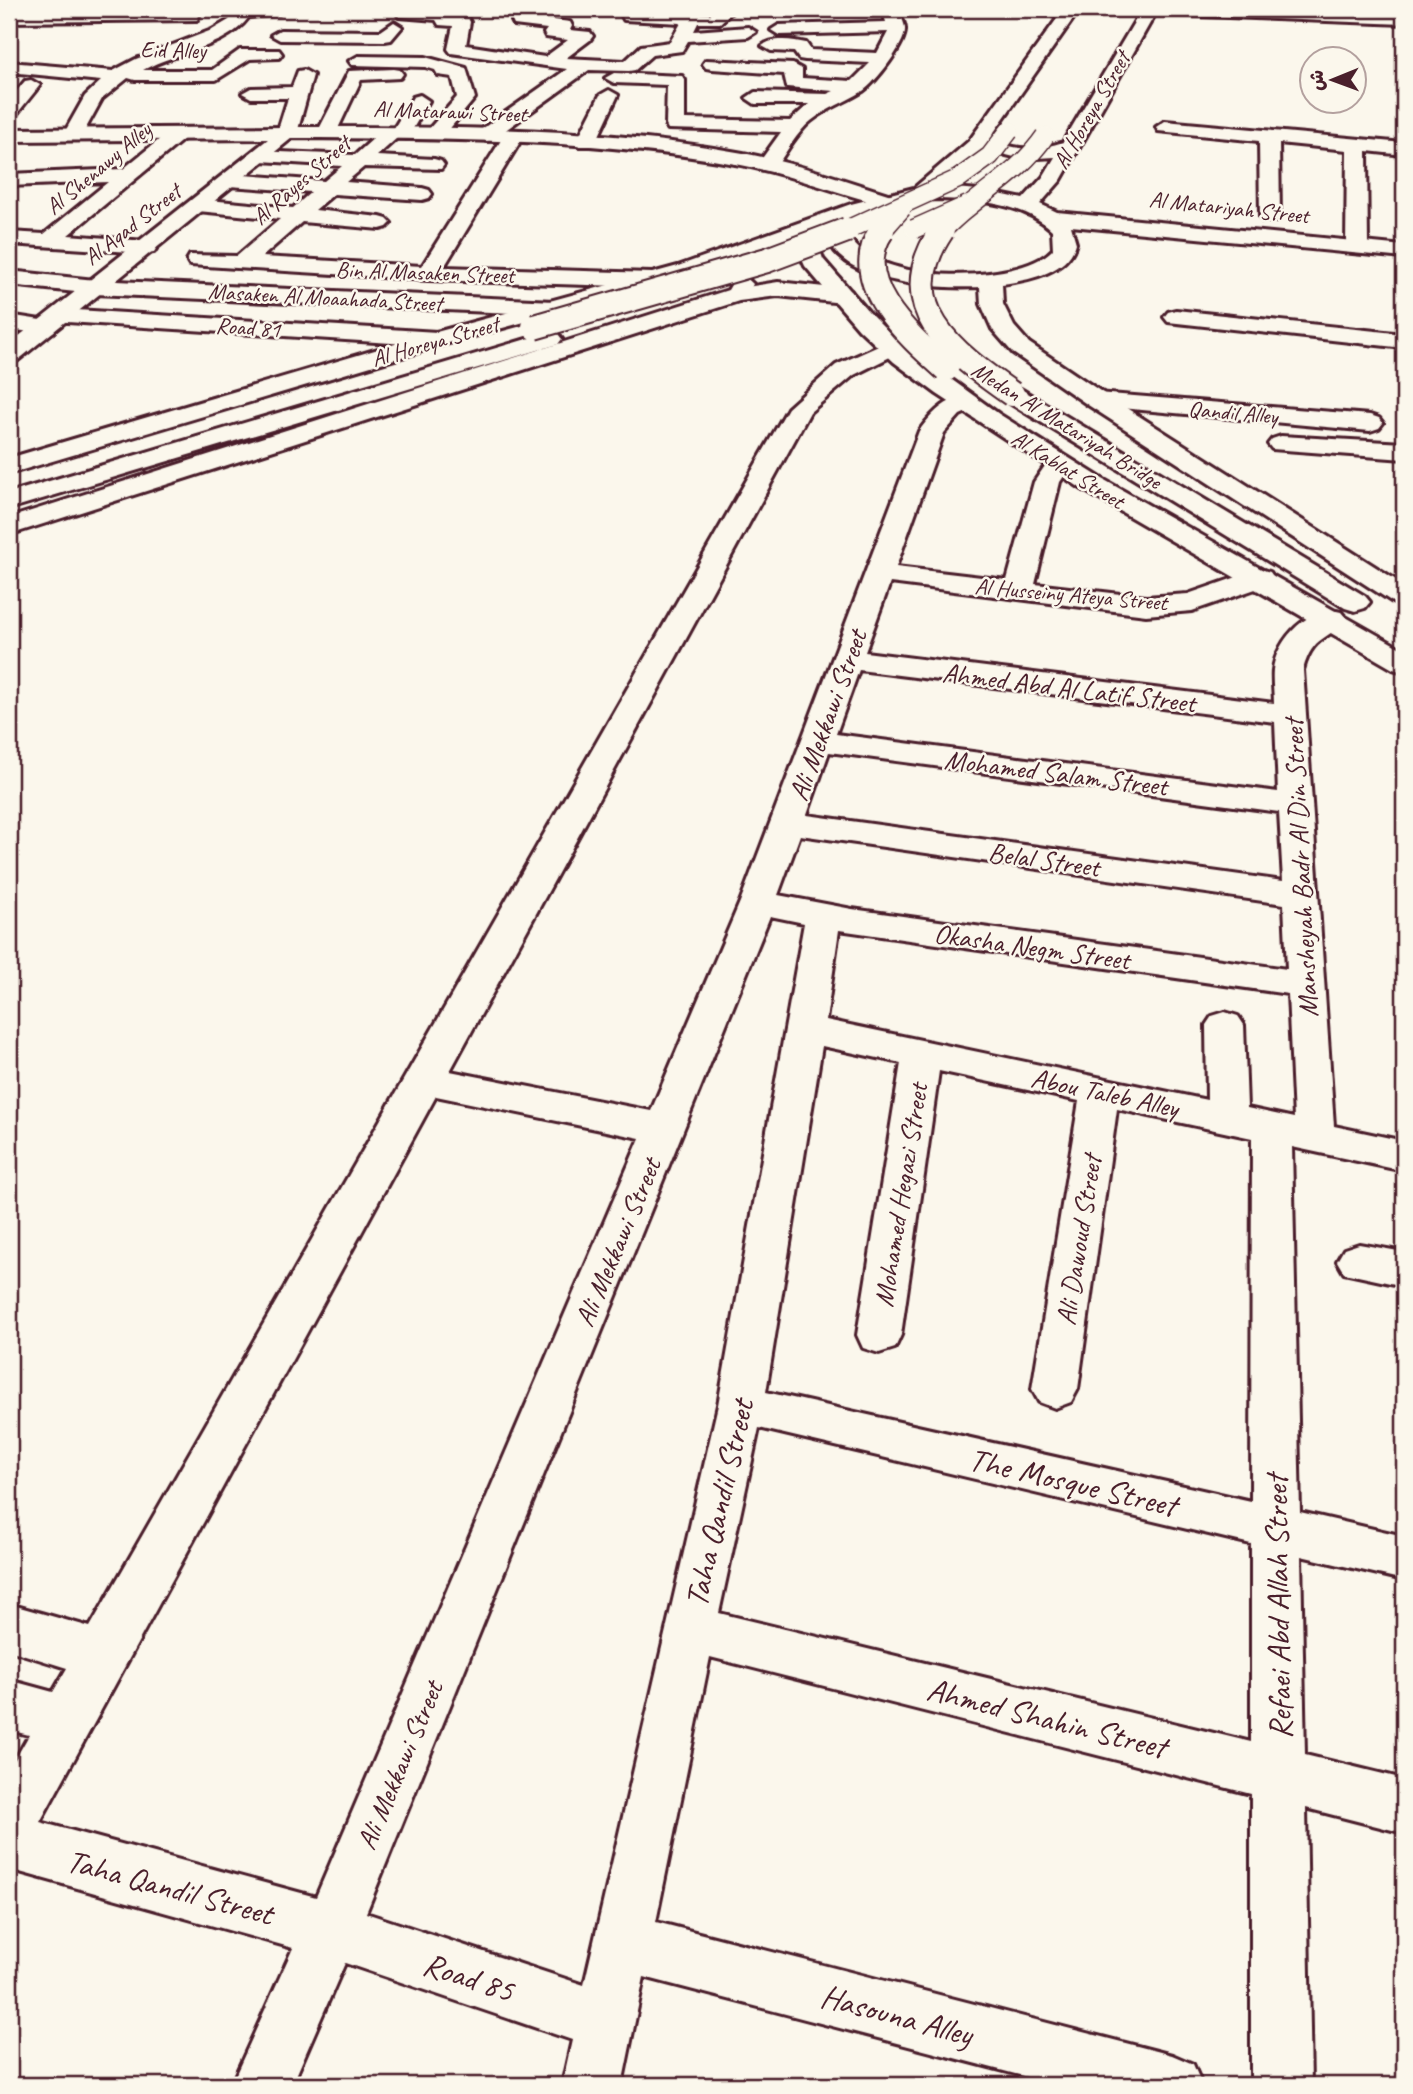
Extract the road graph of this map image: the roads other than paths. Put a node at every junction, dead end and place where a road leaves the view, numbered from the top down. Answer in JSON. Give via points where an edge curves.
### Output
{"nodes":[{"id":1,"x":279,"y":9,"type":"edge"},
{"id":2,"x":528,"y":9,"type":"edge"},
{"id":3,"x":639,"y":9,"type":"edge"},
{"id":4,"x":727,"y":9,"type":"edge"},
{"id":5,"x":890,"y":9,"type":"edge"},
{"id":6,"x":1039,"y":9,"type":"edge"},
{"id":7,"x":1071,"y":9,"type":"edge"},
{"id":8,"x":1150,"y":9,"type":"edge"},
{"id":9,"x":248,"y":10,"type":"edge"},
{"id":10,"x":193,"y":12,"type":"edge"},
{"id":11,"x":58,"y":13,"type":"edge"},
{"id":12,"x":113,"y":14,"type":"edge"},
{"id":13,"x":9,"y":17,"type":"edge"},
{"id":14,"x":692,"y":19,"type":"junction"},
{"id":15,"x":1404,"y":19,"type":"edge"},
{"id":16,"x":897,"y":27,"type":"junction"},
{"id":17,"x":1081,"y":28,"type":"dead end"},
{"id":18,"x":84,"y":31,"type":"dead end"},
{"id":19,"x":748,"y":32,"type":"dead end"},
{"id":20,"x":394,"y":33,"type":"edge"},
{"id":21,"x":683,"y":36,"type":"junction"},
{"id":22,"x":157,"y":37,"type":"dead end"},
{"id":23,"x":186,"y":41,"type":"junction"},
{"id":24,"x":630,"y":45,"type":"dead end"},
{"id":25,"x":650,"y":49,"type":"junction"},
{"id":26,"x":126,"y":53,"type":"dead end"},
{"id":27,"x":273,"y":54,"type":"dead end"},
{"id":28,"x":159,"y":57,"type":"junction"},
{"id":29,"x":883,"y":58,"type":"junction"},
{"id":30,"x":358,"y":61,"type":"dead end"},
{"id":31,"x":549,"y":63,"type":"junction"},
{"id":32,"x":712,"y":64,"type":"dead end"},
{"id":33,"x":583,"y":66,"type":"junction"},
{"id":34,"x":9,"y":68,"type":"edge"},
{"id":35,"x":223,"y":72,"type":"junction"},
{"id":36,"x":410,"y":74,"type":"dead end"},
{"id":37,"x":176,"y":75,"type":"junction"},
{"id":38,"x":118,"y":76,"type":"junction"},
{"id":39,"x":1045,"y":79,"type":"dead end"},
{"id":40,"x":613,"y":81,"type":"junction"},
{"id":41,"x":430,"y":82,"type":"dead end"},
{"id":42,"x":463,"y":82,"type":"junction"},
{"id":43,"x":31,"y":85,"type":"dead end"},
{"id":44,"x":857,"y":87,"type":"junction"},
{"id":45,"x":166,"y":92,"type":"dead end"},
{"id":46,"x":755,"y":99,"type":"dead end"},
{"id":47,"x":834,"y":99,"type":"junction"},
{"id":48,"x":420,"y":101,"type":"dead end"},
{"id":49,"x":9,"y":111,"type":"edge"},
{"id":50,"x":1013,"y":126,"type":"dead end"},
{"id":51,"x":796,"y":127,"type":"junction"},
{"id":52,"x":1051,"y":127,"type":"dead end"},
{"id":53,"x":1165,"y":127,"type":"dead end"},
{"id":54,"x":286,"y":133,"type":"junction"},
{"id":55,"x":327,"y":133,"type":"junction"},
{"id":56,"x":396,"y":133,"type":"junction"},
{"id":57,"x":178,"y":134,"type":"junction"},
{"id":58,"x":435,"y":134,"type":"junction"},
{"id":59,"x":486,"y":135,"type":"junction"},
{"id":60,"x":983,"y":136,"type":"junction"},
{"id":61,"x":11,"y":137,"type":"edge"},
{"id":62,"x":513,"y":137,"type":"junction"},
{"id":63,"x":1269,"y":137,"type":"junction"},
{"id":64,"x":586,"y":142,"type":"junction"},
{"id":65,"x":1357,"y":145,"type":"junction"},
{"id":66,"x":1068,"y":147,"type":"junction"},
{"id":67,"x":76,"y":149,"type":"junction"},
{"id":68,"x":1404,"y":149,"type":"edge"},
{"id":69,"x":261,"y":155,"type":"junction"},
{"id":70,"x":360,"y":161,"type":"junction"},
{"id":71,"x":768,"y":164,"type":"junction"},
{"id":72,"x":433,"y":165,"type":"dead end"},
{"id":73,"x":128,"y":174,"type":"junction"},
{"id":74,"x":59,"y":178,"type":"junction"},
{"id":75,"x":9,"y":180,"type":"edge"},
{"id":76,"x":229,"y":180,"type":"junction"},
{"id":77,"x":330,"y":187,"type":"junction"},
{"id":78,"x":422,"y":194,"type":"dead end"},
{"id":79,"x":903,"y":200,"type":"junction"},
{"id":80,"x":198,"y":205,"type":"junction"},
{"id":81,"x":968,"y":205,"type":"junction"},
{"id":82,"x":1027,"y":206,"type":"junction"},
{"id":83,"x":298,"y":215,"type":"junction"},
{"id":84,"x":849,"y":215,"type":"junction"},
{"id":85,"x":1048,"y":217,"type":"junction"},
{"id":86,"x":1270,"y":217,"type":"dead end"},
{"id":87,"x":1181,"y":237,"type":"junction"},
{"id":88,"x":29,"y":239,"type":"edge"},
{"id":89,"x":180,"y":241,"type":"dead end"},
{"id":90,"x":151,"y":243,"type":"junction"},
{"id":91,"x":1357,"y":247,"type":"junction"},
{"id":92,"x":369,"y":248,"type":"junction"},
{"id":93,"x":1064,"y":248,"type":"junction"},
{"id":94,"x":1404,"y":252,"type":"edge"},
{"id":95,"x":9,"y":254,"type":"edge"},
{"id":96,"x":496,"y":254,"type":"dead end"},
{"id":97,"x":198,"y":260,"type":"dead end"},
{"id":98,"x":242,"y":263,"type":"junction"},
{"id":99,"x":433,"y":266,"type":"junction"},
{"id":100,"x":1404,"y":269,"type":"edge"},
{"id":101,"x":686,"y":271,"type":"junction"},
{"id":102,"x":9,"y":278,"type":"edge"},
{"id":103,"x":652,"y":280,"type":"junction"},
{"id":104,"x":95,"y":287,"type":"junction"},
{"id":105,"x":992,"y":291,"type":"junction"},
{"id":106,"x":736,"y":295,"type":"junction"},
{"id":107,"x":843,"y":296,"type":"junction"},
{"id":108,"x":554,"y":308,"type":"junction"},
{"id":109,"x":1176,"y":317,"type":"dead end"},
{"id":110,"x":53,"y":321,"type":"junction"},
{"id":111,"x":9,"y":322,"type":"edge"},
{"id":112,"x":542,"y":333,"type":"junction"},
{"id":113,"x":437,"y":339,"type":"junction"},
{"id":114,"x":1404,"y":341,"type":"edge"},
{"id":115,"x":892,"y":347,"type":"junction"},
{"id":116,"x":9,"y":356,"type":"edge"},
{"id":117,"x":989,"y":400,"type":"junction"},
{"id":118,"x":1097,"y":400,"type":"junction"},
{"id":119,"x":1370,"y":423,"type":"dead end"},
{"id":120,"x":1281,"y":444,"type":"dead end"},
{"id":121,"x":1404,"y":451,"type":"edge"},
{"id":122,"x":9,"y":466,"type":"edge"},
{"id":123,"x":1058,"y":466,"type":"junction"},
{"id":124,"x":9,"y":481,"type":"edge"},
{"id":125,"x":9,"y":501,"type":"edge"},
{"id":126,"x":9,"y":527,"type":"edge"},
{"id":127,"x":1232,"y":563,"type":"junction"},
{"id":128,"x":879,"y":573,"type":"junction"},
{"id":129,"x":1260,"y":578,"type":"junction"},
{"id":130,"x":1019,"y":590,"type":"junction"},
{"id":131,"x":1404,"y":597,"type":"edge"},
{"id":132,"x":1331,"y":618,"type":"junction"},
{"id":133,"x":1380,"y":618,"type":"dead end"},
{"id":134,"x":847,"y":659,"type":"junction"},
{"id":135,"x":1404,"y":663,"type":"edge"},
{"id":136,"x":1291,"y":715,"type":"junction"},
{"id":137,"x":817,"y":741,"type":"junction"},
{"id":138,"x":1296,"y":804,"type":"junction"},
{"id":139,"x":787,"y":823,"type":"junction"},
{"id":140,"x":1301,"y":895,"type":"junction"},
{"id":141,"x":758,"y":902,"type":"junction"},
{"id":142,"x":823,"y":916,"type":"junction"},
{"id":143,"x":1307,"y":984,"type":"junction"},
{"id":144,"x":1225,"y":1025,"type":"dead end"},
{"id":145,"x":806,"y":1029,"type":"junction"},
{"id":146,"x":922,"y":1054,"type":"junction"},
{"id":147,"x":424,"y":1080,"type":"junction"},
{"id":148,"x":1100,"y":1092,"type":"junction"},
{"id":149,"x":664,"y":1128,"type":"junction"},
{"id":150,"x":1271,"y":1128,"type":"junction"},
{"id":151,"x":1404,"y":1156,"type":"edge"},
{"id":152,"x":1359,"y":1261,"type":"dead end"},
{"id":153,"x":1404,"y":1269,"type":"edge"},
{"id":154,"x":879,"y":1335,"type":"dead end"},
{"id":155,"x":1055,"y":1389,"type":"dead end"},
{"id":156,"x":741,"y":1405,"type":"junction"},
{"id":157,"x":1275,"y":1526,"type":"junction"},
{"id":158,"x":1404,"y":1558,"type":"edge"},
{"id":159,"x":9,"y":1627,"type":"edge"},
{"id":160,"x":690,"y":1629,"type":"junction"},
{"id":161,"x":103,"y":1654,"type":"junction"},
{"id":162,"x":9,"y":1705,"type":"edge"},
{"id":163,"x":66,"y":1721,"type":"junction"},
{"id":164,"x":1279,"y":1775,"type":"junction"},
{"id":165,"x":1404,"y":1806,"type":"edge"},
{"id":166,"x":9,"y":1823,"type":"edge"},
{"id":167,"x":9,"y":1841,"type":"edge"},
{"id":168,"x":331,"y":1930,"type":"junction"},
{"id":169,"x":622,"y":1942,"type":"junction"},
{"id":170,"x":607,"y":2022,"type":"junction"},
{"id":171,"x":261,"y":2085,"type":"edge"},
{"id":172,"x":592,"y":2085,"type":"edge"},
{"id":173,"x":1172,"y":2085,"type":"edge"},
{"id":174,"x":1281,"y":2085,"type":"edge"}],
"edges":[{"from":1,"to":9,"type":"street"},
{"from":2,"to":31,"type":"street","via":[[520,21],[583,36]]},
{"from":3,"to":14,"type":"street","via":[[631,16]]},
{"from":4,"to":14,"type":"street","via":[[716,19]]},
{"from":5,"to":16,"type":"street"},
{"from":6,"to":7,"type":"street"},
{"from":7,"to":60,"type":"street"},
{"from":8,"to":15,"type":"street"},
{"from":8,"to":66,"type":"street","name":"Al Horeya Street"},
{"from":9,"to":23,"type":"street","via":[[229,29]]},
{"from":10,"to":12,"type":"street"},
{"from":10,"to":23,"type":"street"},
{"from":11,"to":12,"type":"street"},
{"from":11,"to":13,"type":"street"},
{"from":12,"to":18,"type":"street"},
{"from":14,"to":21,"type":"street"},
{"from":16,"to":29,"type":"street"},
{"from":16,"to":29,"type":"street","via":[[774,44],[805,55]]},
{"from":17,"to":39,"type":"street"},
{"from":19,"to":21,"type":"street"},
{"from":20,"to":20,"type":"street","via":[[322,40],[277,33],[354,20]]},
{"from":20,"to":30,"type":"street"},
{"from":20,"to":31,"type":"street","via":[[444,15],[444,21],[462,22],[469,36],[457,48],[460,50]]},
{"from":20,"to":42,"type":"street","via":[[425,62],[460,72]]},
{"from":21,"to":25,"type":"street","via":[[676,47]]},
{"from":22,"to":23,"type":"street"},
{"from":23,"to":28,"type":"street"},
{"from":24,"to":25,"type":"street"},
{"from":25,"to":40,"type":"street"},
{"from":26,"to":28,"type":"street"},
{"from":27,"to":35,"type":"street","name":"Eid Alley","via":[[246,54]]},
{"from":28,"to":38,"type":"street"},
{"from":29,"to":44,"type":"street"},
{"from":31,"to":33,"type":"street"},
{"from":32,"to":44,"type":"street","via":[[793,69],[793,83]]},
{"from":33,"to":40,"type":"street"},
{"from":33,"to":59,"type":"street"},
{"from":34,"to":38,"type":"street","name":"Eid Alley"},
{"from":35,"to":37,"type":"street","name":"Eid Alley"},
{"from":35,"to":54,"type":"street","via":[[301,84]]},
{"from":36,"to":55,"type":"street","via":[[355,75]]},
{"from":37,"to":38,"type":"street","name":"Eid Alley"},
{"from":37,"to":45,"type":"street"},
{"from":38,"to":67,"type":"street","via":[[94,96]]},
{"from":40,"to":51,"type":"street","via":[[676,80],[675,125]]},
{"from":40,"to":64,"type":"street"},
{"from":41,"to":42,"type":"street"},
{"from":42,"to":58,"type":"street","via":[[465,100]]},
{"from":43,"to":49,"type":"street"},
{"from":44,"to":47,"type":"street"},
{"from":46,"to":47,"type":"street"},
{"from":47,"to":51,"type":"street","via":[[810,111]]},
{"from":48,"to":56,"type":"street","name":"Al Rayes Street"},
{"from":50,"to":79,"type":"street","name":"Medan Al Matariyah Bridge","bridge":true,"via":[[990,156],[974,168],[940,189]]},
{"from":51,"to":71,"type":"street"},
{"from":52,"to":81,"type":"street","name":"Medan Al Matariyah Bridge","bridge":true,"via":[[1013,172]]},
{"from":53,"to":63,"type":"street"},
{"from":54,"to":55,"type":"street","name":"Al Matarawi Street"},
{"from":54,"to":57,"type":"street","name":"Al Matarawi Street"},
{"from":54,"to":69,"type":"street","name":"Al Aqad Street"},
{"from":55,"to":56,"type":"street","name":"Al Matarawi Street"},
{"from":56,"to":58,"type":"street","name":"Al Matarawi Street"},
{"from":56,"to":70,"type":"street","name":"Al Rayes Street"},
{"from":57,"to":67,"type":"street","name":"Al Matarawi Street","via":[[97,134]]},
{"from":57,"to":73,"type":"street","name":"Al Shenawy Alley"},
{"from":58,"to":59,"type":"street","name":"Al Matarawi Street"},
{"from":59,"to":62,"type":"street","name":"Al Matarawi Street"},
{"from":60,"to":66,"type":"street","via":[[992,146],[1019,153],[1048,153]]},
{"from":60,"to":79,"type":"street"},
{"from":61,"to":67,"type":"street"},
{"from":62,"to":64,"type":"street","name":"Al Matarawi Street"},
{"from":62,"to":99,"type":"street"},
{"from":63,"to":65,"type":"street"},
{"from":63,"to":86,"type":"street"},
{"from":64,"to":71,"type":"street","name":"Al Matarawi Street"},
{"from":65,"to":68,"type":"street"},
{"from":65,"to":91,"type":"street"},
{"from":66,"to":82,"type":"street","name":"Al Horeya Street","via":[[1051,180]]},
{"from":67,"to":74,"type":"street"},
{"from":69,"to":70,"type":"street"},
{"from":69,"to":76,"type":"street","name":"Al Aqad Street"},
{"from":70,"to":72,"type":"street"},
{"from":70,"to":77,"type":"street","name":"Al Rayes Street"},
{"from":71,"to":79,"type":"street","name":"Al Matarawi Street"},
{"from":73,"to":74,"type":"street"},
{"from":73,"to":88,"type":"street","name":"Al Shenawy Alley"},
{"from":74,"to":75,"type":"street"},
{"from":76,"to":77,"type":"street"},
{"from":76,"to":80,"type":"street","name":"Al Aqad Street"},
{"from":77,"to":78,"type":"street"},
{"from":77,"to":83,"type":"street","name":"Al Rayes Street"},
{"from":79,"to":82,"type":"street","via":[[968,194]]},
{"from":79,"to":84,"type":"street"},
{"from":79,"to":112,"type":"street","bridge":true,"via":[[768,260]]},
{"from":79,"to":117,"type":"street","name":"Medan Al Matariyah Bridge","bridge":true,"via":[[873,245],[877,289],[902,328],[953,376]]},
{"from":80,"to":83,"type":"street"},
{"from":80,"to":90,"type":"street","name":"Al Aqad Street"},
{"from":81,"to":112,"type":"street","bridge":true,"via":[[875,244]]},
{"from":81,"to":117,"type":"street","name":"Medan Al Matariyah Bridge","bridge":true,"via":[[936,237],[919,288],[935,328],[977,371]]},
{"from":82,"to":85,"type":"street"},
{"from":83,"to":92,"type":"street"},
{"from":83,"to":98,"type":"street","name":"Al Rayes Street"},
{"from":84,"to":101,"type":"street","name":"Al Horeya Street"},
{"from":84,"to":105,"type":"street","via":[[837,235],[855,257],[881,268]]},
{"from":84,"to":107,"type":"street","name":"Al Kablat Street","via":[[818,232],[809,250]]},
{"from":85,"to":87,"type":"street","name":"Al Matariyah Street"},
{"from":85,"to":93,"type":"street","via":[[1063,232]]},
{"from":87,"to":91,"type":"street","name":"Al Matariyah Street"},
{"from":87,"to":93,"type":"street","name":"Al Matariyah Street"},
{"from":87,"to":100,"type":"street","name":"Al Matariyah Street"},
{"from":88,"to":90,"type":"street"},
{"from":88,"to":95,"type":"street","name":"Al Shenawy Alley"},
{"from":89,"to":90,"type":"street"},
{"from":90,"to":104,"type":"street","name":"Al Aqad Street"},
{"from":91,"to":94,"type":"street","name":"Al Matariyah Street"},
{"from":92,"to":98,"type":"street","name":"Bin Al Masaken Street"},
{"from":92,"to":99,"type":"street","name":"Bin Al Masaken Street"},
{"from":93,"to":105,"type":"street","via":[[1040,267]]},
{"from":96,"to":99,"type":"street"},
{"from":97,"to":98,"type":"street","name":"Bin Al Masaken Street"},
{"from":99,"to":103,"type":"street","name":"Bin Al Masaken Street"},
{"from":101,"to":103,"type":"street","name":"Al Horeya Street"},
{"from":101,"to":106,"type":"street","via":[[734,276],[742,284]]},
{"from":102,"to":104,"type":"street","name":"Masaken Al Moaahada Street"},
{"from":103,"to":108,"type":"street","name":"Al Horeya Street"},
{"from":104,"to":108,"type":"street","name":"Masaken Al Moaahada Street"},
{"from":104,"to":110,"type":"street","name":"Al Aqad Street"},
{"from":105,"to":107,"type":"street","name":"Al Horeya Street"},
{"from":105,"to":118,"type":"street","via":[[1004,329],[1021,348]]},
{"from":106,"to":107,"type":"street","name":"Al Horeya Street","via":[[778,289]]},
{"from":106,"to":126,"type":"street","name":"Al Horeya Street"},
{"from":107,"to":115,"type":"street","name":"Al Kablat Street"},
{"from":108,"to":113,"type":"street","name":"Al Horeya Street"},
{"from":109,"to":114,"type":"street"},
{"from":110,"to":111,"type":"street","name":"Road 81"},
{"from":110,"to":113,"type":"street","name":"Road 81"},
{"from":110,"to":116,"type":"street","name":"Al Aqad Street"},
{"from":112,"to":124,"type":"street"},
{"from":112,"to":125,"type":"street"},
{"from":113,"to":122,"type":"street","name":"Al Horeya Street"},
{"from":115,"to":117,"type":"street","name":"Al Kablat Street"},
{"from":115,"to":147,"type":"street","via":[[845,370],[800,408]]},
{"from":117,"to":123,"type":"street","name":"Al Kablat Street"},
{"from":117,"to":127,"type":"street","name":"Medan Al Matariyah Bridge","via":[[1173,515]]},
{"from":117,"to":128,"type":"street","name":"Ali Mekkawi Street","via":[[951,410],[932,431]]},
{"from":117,"to":133,"type":"street","name":"Medan Al Matariyah Bridge"},
{"from":118,"to":119,"type":"street","name":"Qandil Alley"},
{"from":118,"to":131,"type":"street"},
{"from":120,"to":121,"type":"street"},
{"from":123,"to":127,"type":"street","name":"Al Kablat Street"},
{"from":123,"to":130,"type":"street","via":[[1047,482]]},
{"from":127,"to":129,"type":"street","name":"Al Kablat Street"},
{"from":128,"to":130,"type":"street","name":"Al Husseiny Ateya Street"},
{"from":128,"to":134,"type":"street","name":"Ali Mekkawi Street"},
{"from":129,"to":130,"type":"street","name":"Al Husseiny Ateya Street","via":[[1174,605],[1146,606]]},
{"from":129,"to":132,"type":"street","name":"Al Kablat Street"},
{"from":132,"to":135,"type":"street","name":"Al Kablat Street"},
{"from":132,"to":136,"type":"street","name":"Mansheyah Badr Al Din Street","via":[[1305,633],[1295,648],[1288,670]]},
{"from":134,"to":136,"type":"street","name":"Ahmed Abd Al Latif Street"},
{"from":134,"to":137,"type":"street","name":"Ali Mekkawi Street"},
{"from":136,"to":138,"type":"street","name":"Mansheyah Badr Al Din Street"},
{"from":137,"to":138,"type":"street","name":"Mohamed Salam Street"},
{"from":137,"to":139,"type":"street","name":"Ali Mekkawi Street"},
{"from":138,"to":140,"type":"street","name":"Mansheyah Badr Al Din Street"},
{"from":139,"to":140,"type":"street","name":"Belal Street"},
{"from":139,"to":141,"type":"street","name":"Ali Mekkawi Street"},
{"from":140,"to":143,"type":"street","name":"Mansheyah Badr Al Din Street"},
{"from":141,"to":142,"type":"street","name":"Okasha Negm Street"},
{"from":141,"to":149,"type":"street","name":"Ali Mekkawi Street"},
{"from":142,"to":143,"type":"street","name":"Okasha Negm Street"},
{"from":142,"to":145,"type":"street","name":"Taha Qandil Street"},
{"from":143,"to":150,"type":"street","name":"Mansheyah Badr Al Din Street"},
{"from":144,"to":150,"type":"street"},
{"from":145,"to":146,"type":"street","name":"Abou Taleb Alley"},
{"from":145,"to":156,"type":"street","name":"Taha Qandil Street"},
{"from":146,"to":148,"type":"street","name":"Abou Taleb Alley"},
{"from":146,"to":154,"type":"street","name":"Mohamed Hegazi Street"},
{"from":147,"to":149,"type":"street"},
{"from":147,"to":161,"type":"street"},
{"from":148,"to":150,"type":"street","name":"Abou Taleb Alley"},
{"from":148,"to":155,"type":"street","name":"Ali Dawoud Street"},
{"from":149,"to":168,"type":"street","name":"Ali Mekkawi Street"},
{"from":150,"to":151,"type":"street","name":"Abou Taleb Alley"},
{"from":150,"to":157,"type":"street","name":"Refaei Abd Allah Street"},
{"from":152,"to":153,"type":"street"},
{"from":156,"to":157,"type":"street","name":"The Mosque Street"},
{"from":156,"to":160,"type":"street","name":"Taha Qandil Street"},
{"from":157,"to":158,"type":"street","name":"The Mosque Street"},
{"from":157,"to":164,"type":"street","name":"Refaei Abd Allah Street"},
{"from":159,"to":161,"type":"street"},
{"from":160,"to":164,"type":"street","name":"Ahmed Shahin Street"},
{"from":160,"to":169,"type":"street","name":"Taha Qandil Street"},
{"from":161,"to":163,"type":"street"},
{"from":162,"to":163,"type":"street"},
{"from":163,"to":166,"type":"street"},
{"from":164,"to":165,"type":"street","name":"Ahmed Shahin Street"},
{"from":164,"to":174,"type":"street","name":"Refaei Abd Allah Street"},
{"from":167,"to":168,"type":"street","name":"Taha Qandil Street"},
{"from":168,"to":170,"type":"street","name":"Road 85"},
{"from":168,"to":171,"type":"street","name":"Ali Mekkawi Street"},
{"from":169,"to":170,"type":"street","name":"Taha Qandil Street"},
{"from":169,"to":173,"type":"street","name":"Hasouna Alley"},
{"from":170,"to":172,"type":"street","name":"Taha Qandil Street"}]}
